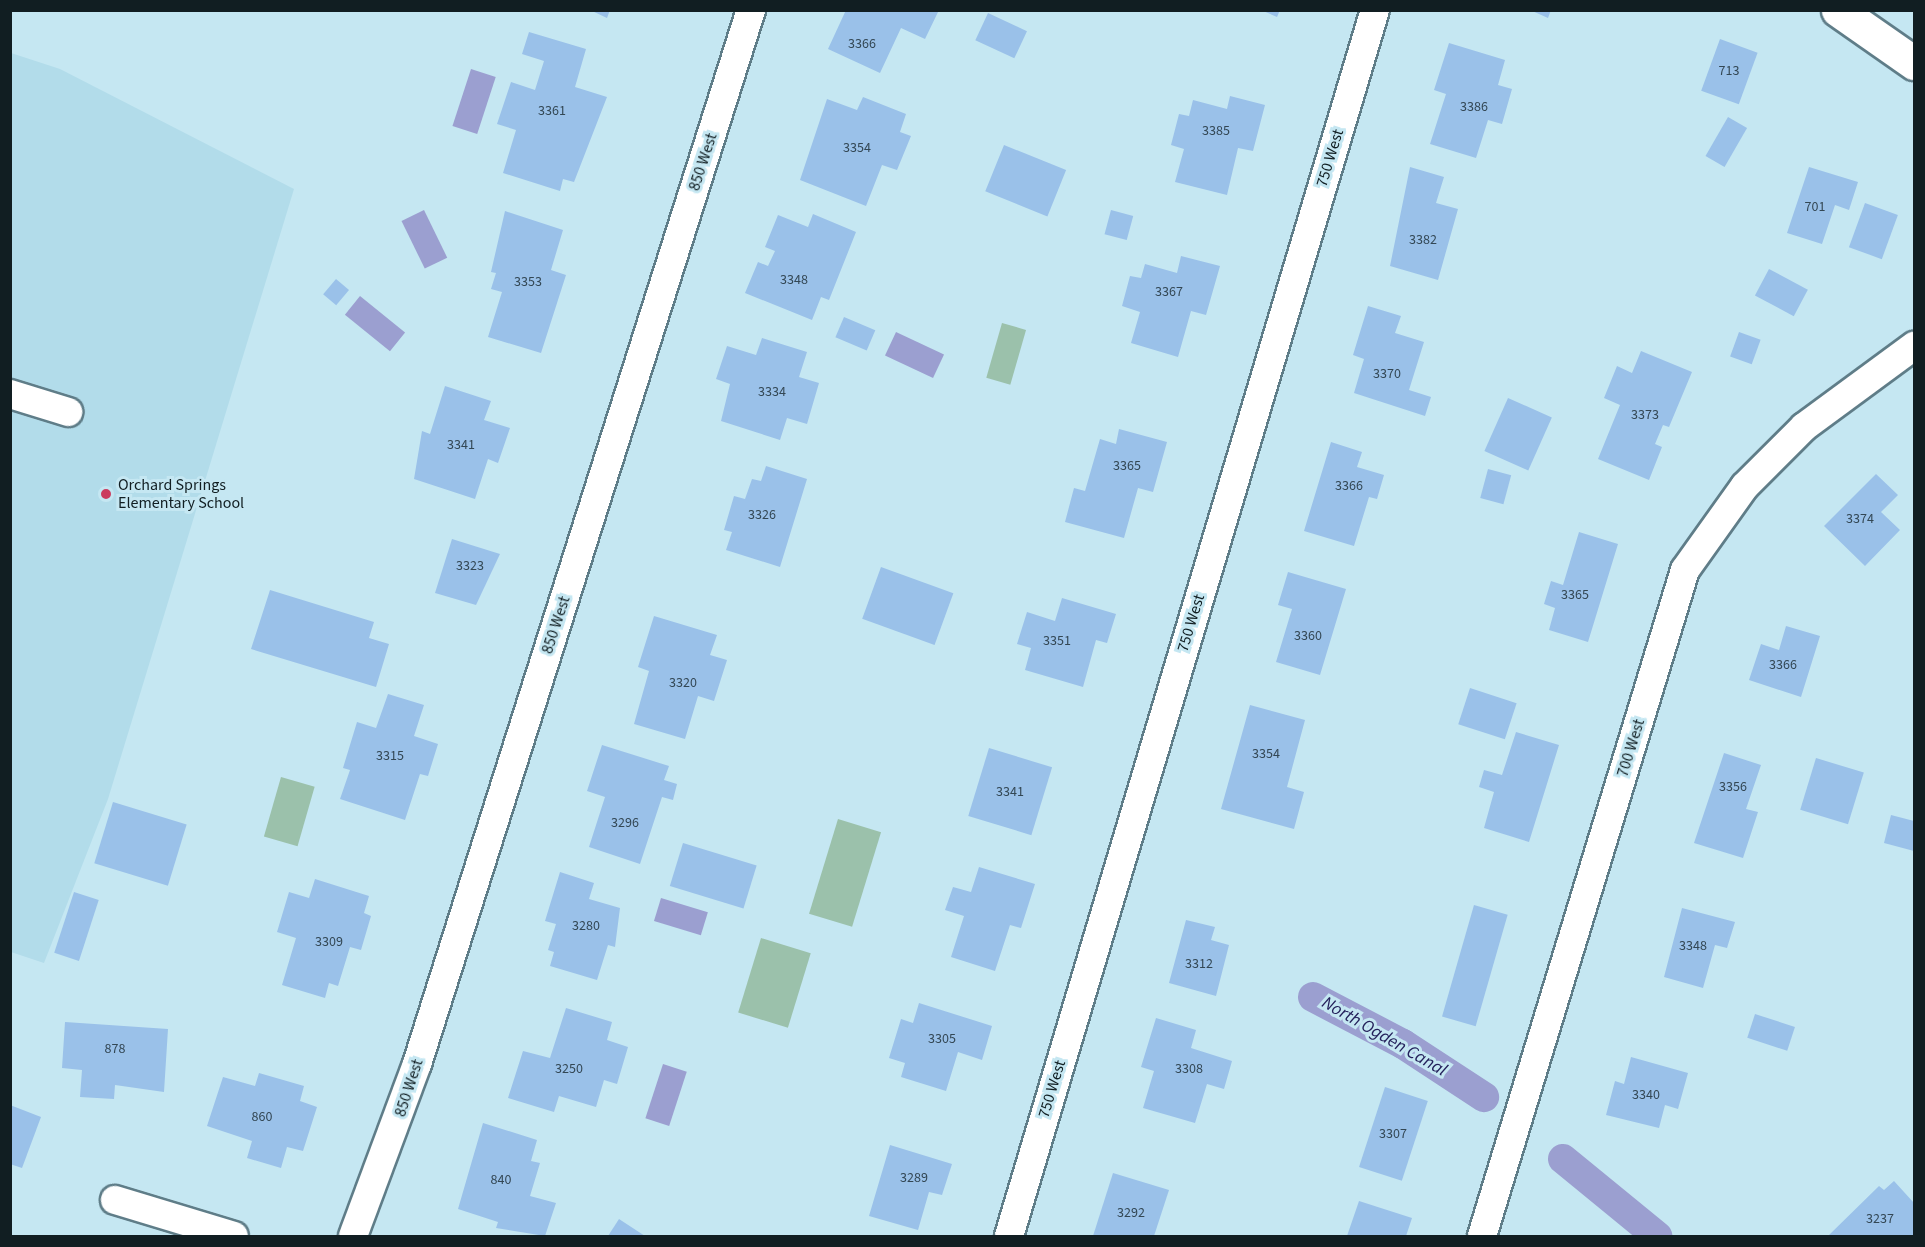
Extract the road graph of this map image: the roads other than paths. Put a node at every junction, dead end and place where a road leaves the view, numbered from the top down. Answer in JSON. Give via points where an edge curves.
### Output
{"nodes":[{"id":1,"x":751,"y":10,"type":"edge"},
{"id":2,"x":1374,"y":10,"type":"edge"},
{"id":3,"x":1838,"y":10,"type":"edge"},
{"id":4,"x":1914,"y":63,"type":"edge"},
{"id":5,"x":1914,"y":346,"type":"edge"},
{"id":6,"x":10,"y":394,"type":"edge"},
{"id":7,"x":68,"y":412,"type":"dead end"},
{"id":8,"x":115,"y":1200,"type":"dead end"},
{"id":9,"x":234,"y":1236,"type":"edge"},
{"id":10,"x":353,"y":1236,"type":"edge"},
{"id":11,"x":1009,"y":1236,"type":"edge"},
{"id":12,"x":1482,"y":1236,"type":"edge"}],
"edges":[{"from":1,"to":10,"type":"street","name":"850 West","via":[[417,1064]]},
{"from":2,"to":11,"type":"street","name":"750 West"},
{"from":3,"to":4,"type":"main road"},
{"from":5,"to":12,"type":"street","name":"700 West","via":[[1804,427],[1745,486],[1685,570]]},
{"from":6,"to":7,"type":"street"},
{"from":8,"to":9,"type":"street"}]}
